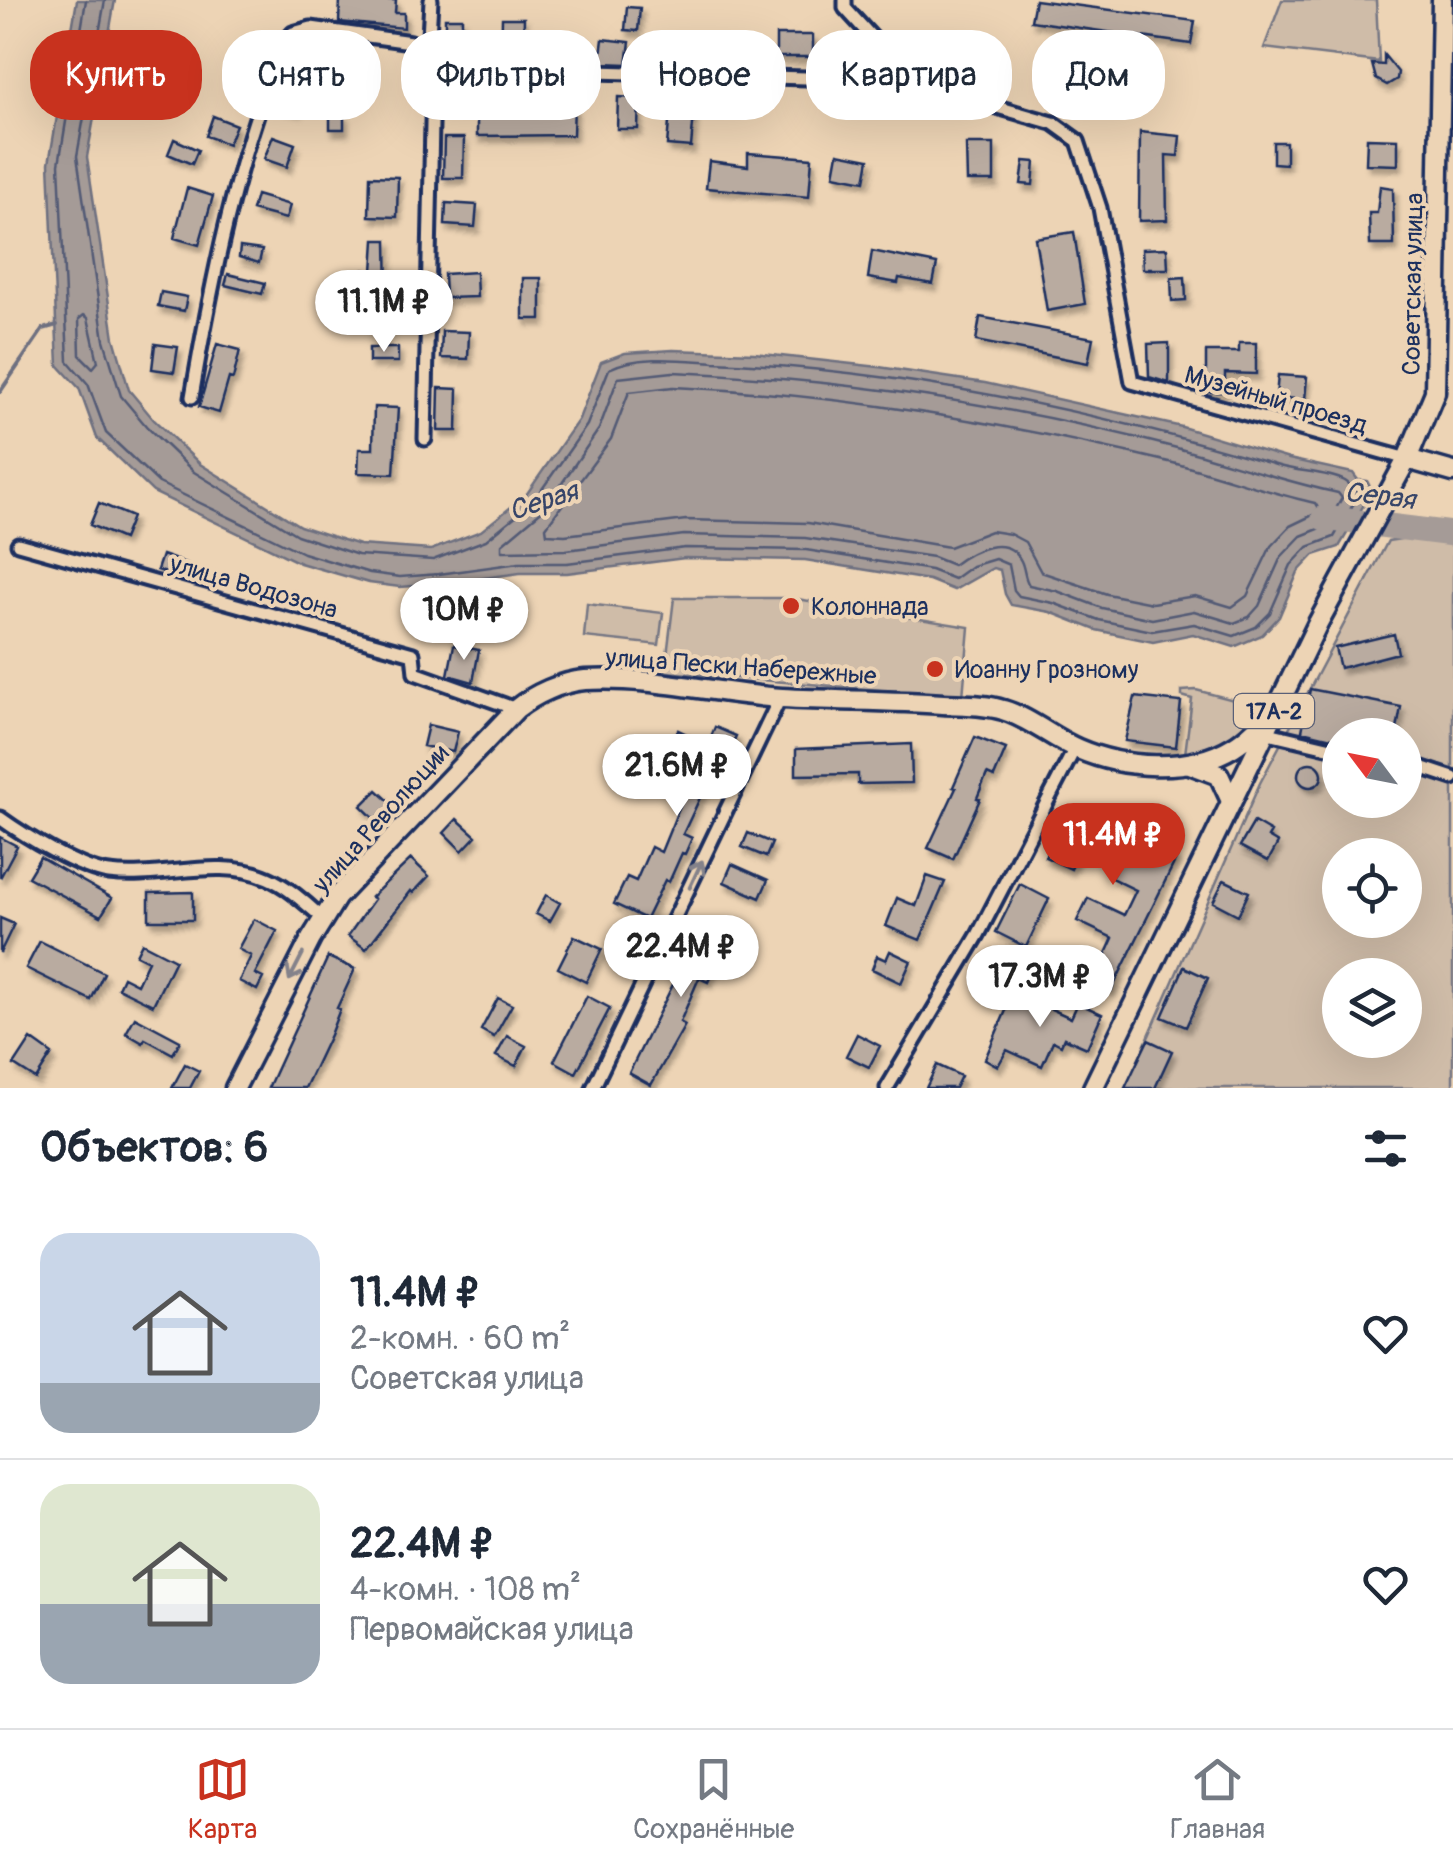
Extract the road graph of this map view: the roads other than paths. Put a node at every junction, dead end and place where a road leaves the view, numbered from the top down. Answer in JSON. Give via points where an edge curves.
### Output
{"nodes":[{"id":1,"x":431,"y":0,"type":"edge"},
{"id":2,"x":845,"y":0,"type":"edge"},
{"id":3,"x":1442,"y":0,"type":"edge"},
{"id":4,"x":429,"y":30,"type":"edge"},
{"id":5,"x":866,"y":30,"type":"edge"},
{"id":6,"x":401,"y":40,"type":"edge"},
{"id":7,"x":601,"y":73,"type":"edge"},
{"id":8,"x":806,"y":78,"type":"edge"},
{"id":9,"x":1447,"y":79,"type":"edge"},
{"id":10,"x":1012,"y":112,"type":"edge"},
{"id":11,"x":433,"y":120,"type":"edge"},
{"id":12,"x":192,"y":397,"type":"dead end"},
{"id":13,"x":426,"y":439,"type":"dead end"},
{"id":14,"x":1407,"y":459,"type":"junction"},
{"id":15,"x":1453,"y":472,"type":"edge"},
{"id":16,"x":18,"y":544,"type":"dead end"},
{"id":17,"x":581,"y":680,"type":"joint"},
{"id":18,"x":780,"y":698,"type":"junction"},
{"id":19,"x":1276,"y":708,"type":"junction"},
{"id":20,"x":516,"y":709,"type":"junction"},
{"id":21,"x":1264,"y":732,"type":"junction"},
{"id":22,"x":1322,"y":746,"type":"edge"},
{"id":23,"x":1075,"y":748,"type":"junction"},
{"id":24,"x":1185,"y":762,"type":"junction"},
{"id":25,"x":1422,"y":768,"type":"edge"},
{"id":26,"x":1453,"y":778,"type":"edge"},
{"id":27,"x":1230,"y":800,"type":"junction"},
{"id":28,"x":0,"y":818,"type":"edge"},
{"id":29,"x":324,"y":919,"type":"junction"},
{"id":30,"x":241,"y":1086,"type":"edge"},
{"id":31,"x":594,"y":1088,"type":"edge"},
{"id":32,"x":887,"y":1088,"type":"edge"},
{"id":33,"x":1093,"y":1088,"type":"edge"}],
"edges":[{"from":1,"to":4,"type":"street"},
{"from":2,"to":5,"type":"street"},
{"from":3,"to":9,"type":"main road","name":"Советская улица","number":"17А-2"},
{"from":6,"to":12,"type":"street","via":[[311,28],[283,44],[240,172]]},
{"from":7,"to":8,"type":"street"},
{"from":9,"to":14,"type":"main road","name":"Советская улица","number":"17А-2","via":[[1436,378]]},
{"from":10,"to":14,"type":"street","name":"Музейный проезд","via":[[1053,124],[1078,142],[1100,208],[1132,382]]},
{"from":11,"to":13,"type":"street"},
{"from":14,"to":15,"type":"main road"},
{"from":14,"to":19,"type":"main road","name":"Советская улица","number":"17А-2"},
{"from":16,"to":20,"type":"street","name":"улица Водозона","via":[[413,654],[415,673]]},
{"from":17,"to":18,"type":"main road","name":"улица Пески Набережные"},
{"from":17,"to":20,"type":"main road","name":"улица Революции"},
{"from":18,"to":23,"type":"main road","name":"улица Пески Набережные","via":[[1003,710]]},
{"from":31,"to":18,"type":"street","one_way":true},
{"from":19,"to":21,"type":"main road","name":"Советская улица","number":"17А-2"},
{"from":19,"to":24,"type":"main road","name":"улица Пески Набережные","via":[[1230,749]]},
{"from":20,"to":29,"type":"main road","name":"улица Революции","via":[[337,897]]},
{"from":21,"to":22,"type":"street"},
{"from":21,"to":27,"type":"main road","name":"Советская улица","number":"17А-2"},
{"from":23,"to":24,"type":"main road","name":"улица Пески Набережные","via":[[1113,762]]},
{"from":23,"to":32,"type":"street","via":[[978,936]]},
{"from":24,"to":27,"type":"main road","via":[[1219,775]]},
{"from":25,"to":26,"type":"street"},
{"from":27,"to":33,"type":"main road","name":"Советская улица","number":"17А-2"},
{"from":28,"to":29,"type":"street","via":[[106,873],[243,870],[292,892]]},
{"from":29,"to":30,"type":"main road","name":"улица Революции","one_way":true}]}
